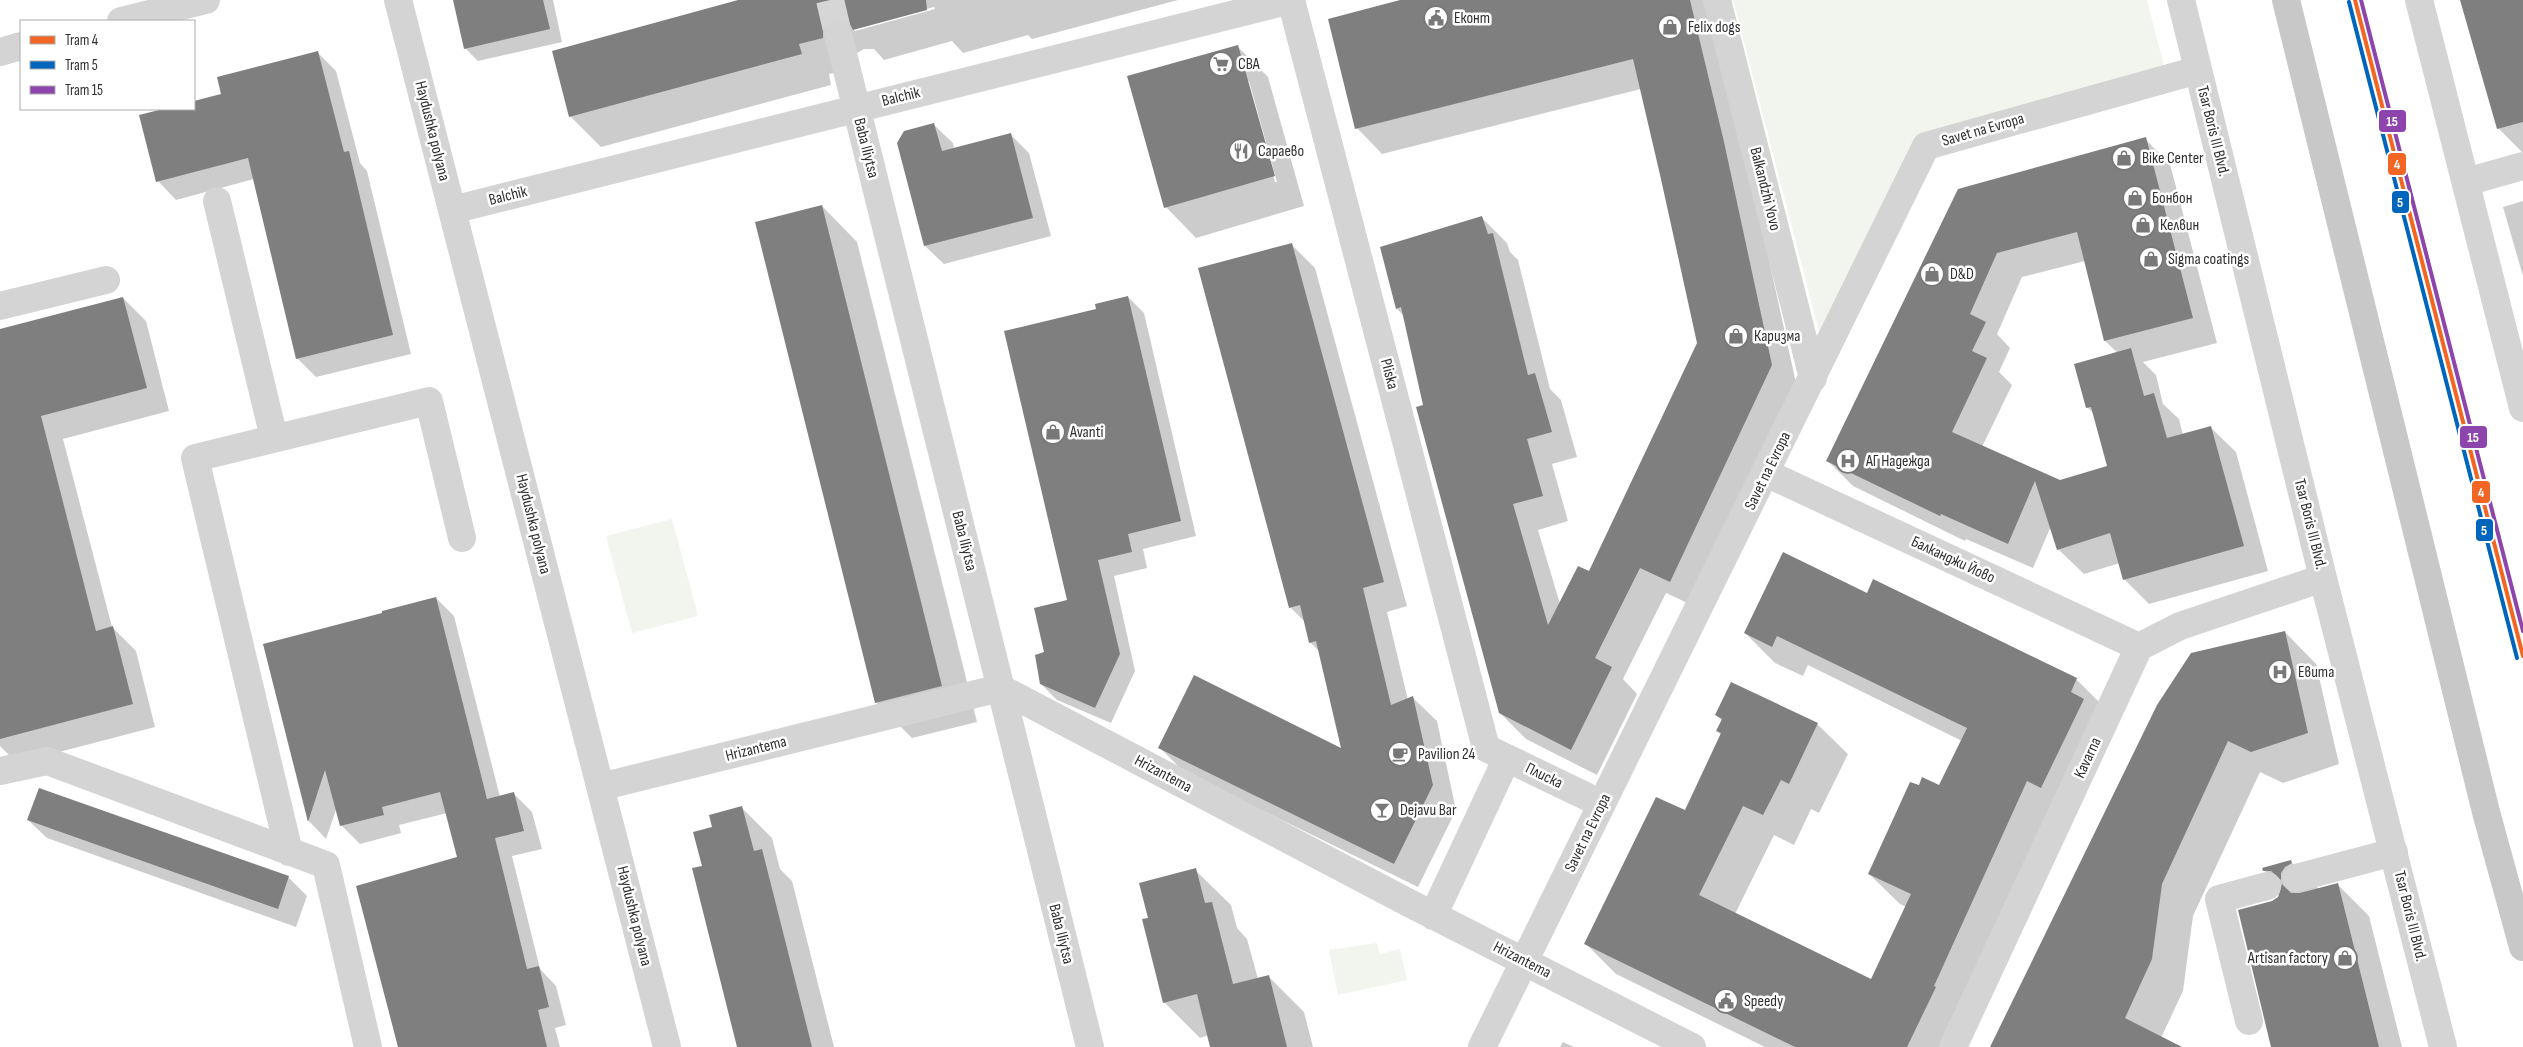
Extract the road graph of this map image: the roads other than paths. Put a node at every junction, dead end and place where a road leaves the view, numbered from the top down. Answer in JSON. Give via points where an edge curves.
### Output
{"nodes":[{"id":1,"x":206,"y":0,"type":"edge"},
{"id":2,"x":398,"y":0,"type":"edge"},
{"id":3,"x":1291,"y":0,"type":"edge"},
{"id":4,"x":1717,"y":0,"type":"edge"},
{"id":5,"x":2181,"y":0,"type":"edge"},
{"id":6,"x":2286,"y":0,"type":"edge"},
{"id":7,"x":2419,"y":0,"type":"edge"},
{"id":8,"x":125,"y":20,"type":"edge"},
{"id":9,"x":838,"y":34,"type":"tunnel mouth"},
{"id":10,"x":20,"y":46,"type":"edge"},
{"id":11,"x":0,"y":52,"type":"edge"},
{"id":12,"x":2198,"y":70,"type":"junction"},
{"id":13,"x":856,"y":108,"type":"junction"},
{"id":14,"x":2523,"y":166,"type":"edge"},
{"id":15,"x":2466,"y":182,"type":"junction"},
{"id":16,"x":217,"y":202,"type":"dead end"},
{"id":17,"x":452,"y":210,"type":"junction"},
{"id":18,"x":106,"y":280,"type":"dead end"},
{"id":19,"x":0,"y":306,"type":"edge"},
{"id":20,"x":1813,"y":378,"type":"junction"},
{"id":21,"x":2523,"y":408,"type":"edge"},
{"id":22,"x":274,"y":438,"type":"junction"},
{"id":23,"x":1766,"y":473,"type":"junction"},
{"id":24,"x":462,"y":538,"type":"dead end"},
{"id":25,"x":2323,"y":578,"type":"junction"},
{"id":26,"x":2139,"y":647,"type":"junction"},
{"id":27,"x":1000,"y":688,"type":"junction"},
{"id":28,"x":1507,"y":758,"type":"junction"},
{"id":29,"x":0,"y":771,"type":"edge"},
{"id":30,"x":600,"y":787,"type":"junction"},
{"id":31,"x":1602,"y":804,"type":"junction"},
{"id":32,"x":289,"y":852,"type":"junction"},
{"id":33,"x":2394,"y":852,"type":"junction"},
{"id":34,"x":2296,"y":878,"type":"dead end"},
{"id":35,"x":2267,"y":886,"type":"dead end"},
{"id":36,"x":1433,"y":916,"type":"junction"},
{"id":37,"x":2523,"y":947,"type":"edge"},
{"id":38,"x":1525,"y":962,"type":"junction"},
{"id":39,"x":2249,"y":1021,"type":"dead end"},
{"id":40,"x":368,"y":1047,"type":"edge"},
{"id":41,"x":667,"y":1047,"type":"edge"},
{"id":42,"x":1090,"y":1047,"type":"edge"},
{"id":43,"x":1482,"y":1047,"type":"edge"},
{"id":44,"x":1692,"y":1047,"type":"edge"},
{"id":45,"x":1953,"y":1047,"type":"edge"},
{"id":46,"x":2443,"y":1047,"type":"edge"}],
"edges":[{"from":1,"to":8,"type":"street"},
{"from":2,"to":17,"type":"street","name":"Haydushka polyana"},
{"from":3,"to":13,"type":"street","name":"Balchik"},
{"from":3,"to":28,"type":"street","name":"Плиска","via":[[1486,748]]},
{"from":4,"to":20,"type":"street","name":"Balkandzhi Yovo"},
{"from":5,"to":12,"type":"street","name":"Tsar Boris III Blvd."},
{"from":6,"to":37,"type":"main road","via":[[2484,802]]},
{"from":7,"to":15,"type":"street"},
{"from":9,"to":13,"type":"street","name":"Baba Iliytsa"},
{"from":10,"to":11,"type":"street"},
{"from":12,"to":20,"type":"street","name":"Savet na Evropa","via":[[1926,146]]},
{"from":12,"to":25,"type":"street","name":"Tsar Boris III Blvd."},
{"from":13,"to":17,"type":"street","name":"Balchik"},
{"from":13,"to":27,"type":"street","name":"Baba Iliytsa"},
{"from":14,"to":15,"type":"street"},
{"from":15,"to":21,"type":"street"},
{"from":16,"to":22,"type":"street"},
{"from":17,"to":30,"type":"street","name":"Haydushka polyana"},
{"from":18,"to":19,"type":"street"},
{"from":20,"to":23,"type":"street","name":"Savet na Evropa"},
{"from":22,"to":24,"type":"street","via":[[429,401]]},
{"from":22,"to":32,"type":"street","via":[[195,458]]},
{"from":23,"to":26,"type":"street","name":"Балканджи Йово"},
{"from":23,"to":31,"type":"street","name":"Savet na Evropa"},
{"from":25,"to":26,"type":"street","via":[[2180,626]]},
{"from":25,"to":33,"type":"street","name":"Tsar Boris III Blvd."},
{"from":26,"to":45,"type":"street","name":"Kavarna"},
{"from":27,"to":30,"type":"street","name":"Hrizantema"},
{"from":27,"to":36,"type":"street","name":"Hrizantema"},
{"from":27,"to":42,"type":"street","name":"Baba Iliytsa"},
{"from":28,"to":31,"type":"street","name":"Плиска"},
{"from":28,"to":36,"type":"street"},
{"from":29,"to":32,"type":"street","via":[[47,761]]},
{"from":30,"to":41,"type":"street","name":"Haydushka polyana"},
{"from":31,"to":38,"type":"street","name":"Savet na Evropa"},
{"from":32,"to":40,"type":"street","via":[[326,865]]},
{"from":33,"to":34,"type":"street"},
{"from":33,"to":46,"type":"street","name":"Tsar Boris III Blvd."},
{"from":35,"to":39,"type":"street","via":[[2219,899]]},
{"from":36,"to":38,"type":"street","name":"Hrizantema"},
{"from":38,"to":43,"type":"street","name":"Savet na Evropa"},
{"from":38,"to":44,"type":"street","name":"Hrizantema"}]}
